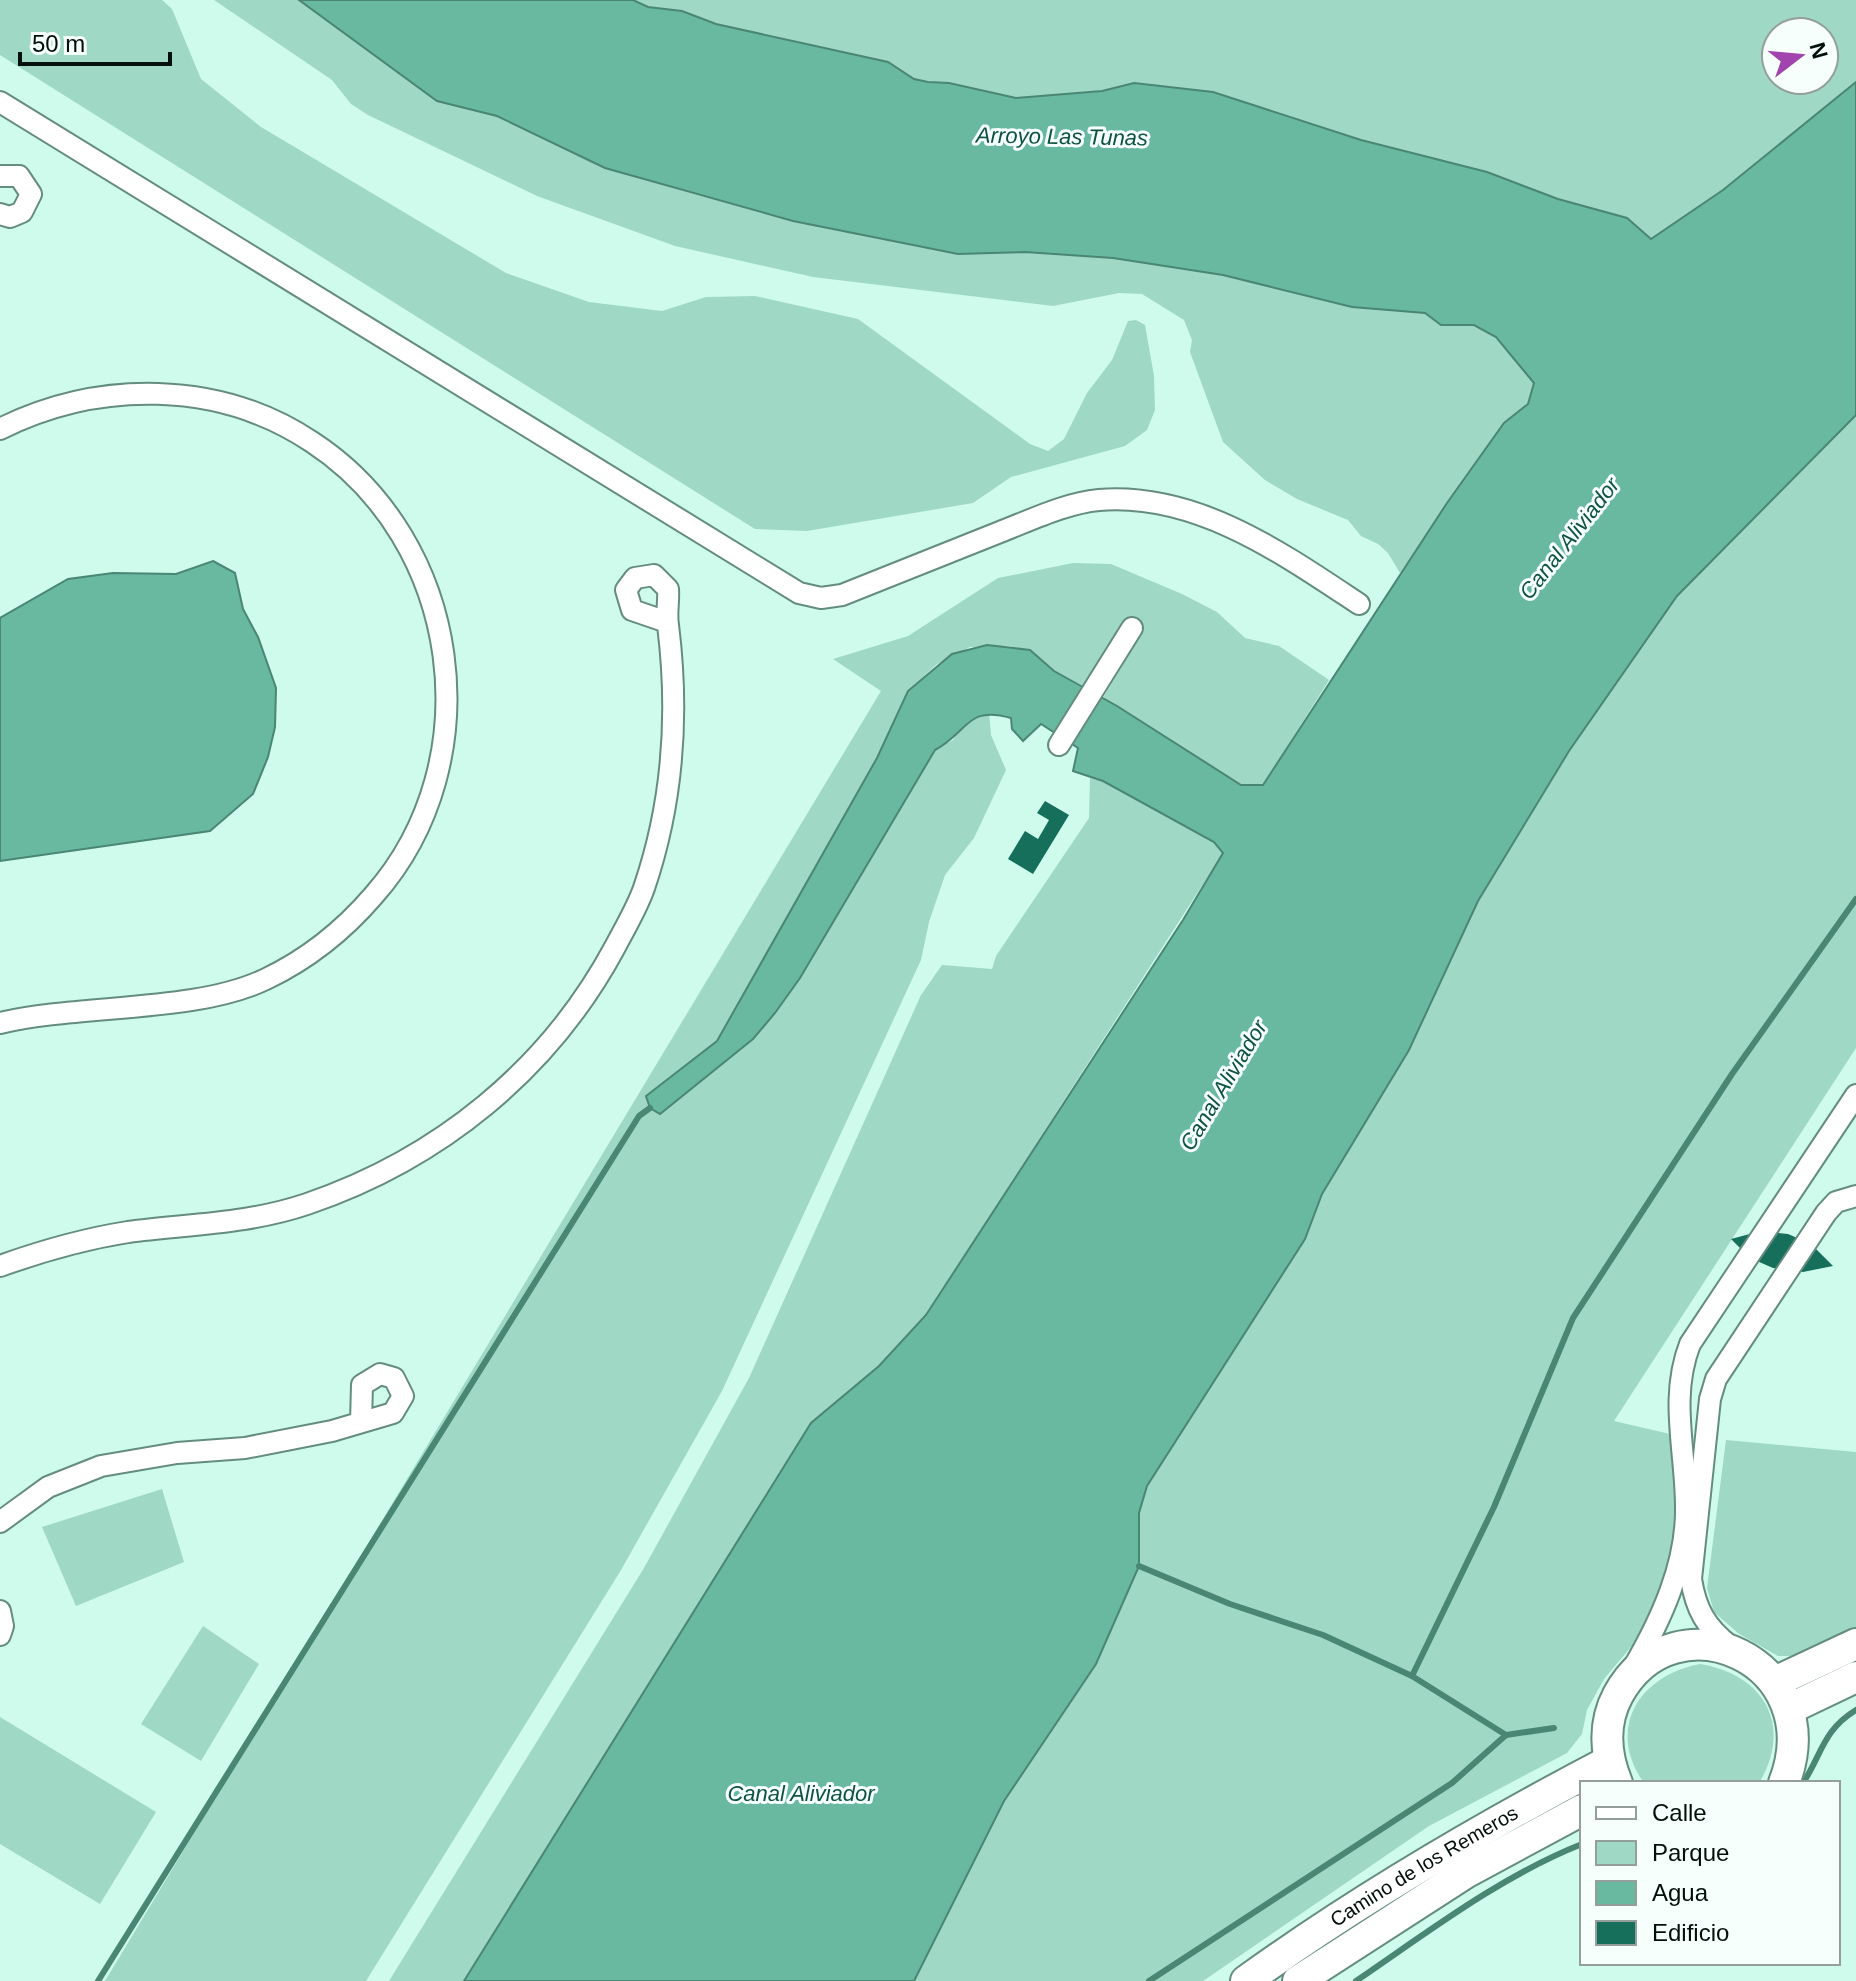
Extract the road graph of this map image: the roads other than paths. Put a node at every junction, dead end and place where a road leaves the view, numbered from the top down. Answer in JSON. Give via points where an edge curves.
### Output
{"nodes":[{"id":1,"x":0,"y":102,"type":"edge"},
{"id":2,"x":0,"y":176,"type":"edge"},
{"id":3,"x":0,"y":214,"type":"edge"},
{"id":4,"x":0,"y":429,"type":"edge"},
{"id":5,"x":1359,"y":604,"type":"dead end"},
{"id":6,"x":667,"y":622,"type":"dead end"},
{"id":7,"x":1132,"y":628,"type":"dead end"},
{"id":8,"x":1059,"y":745,"type":"dead end"},
{"id":9,"x":0,"y":1023,"type":"edge"},
{"id":10,"x":1856,"y":1095,"type":"edge"},
{"id":11,"x":1856,"y":1196,"type":"edge"},
{"id":12,"x":0,"y":1266,"type":"edge"},
{"id":13,"x":361,"y":1422,"type":"dead end"},
{"id":14,"x":0,"y":1522,"type":"edge"},
{"id":15,"x":0,"y":1611,"type":"edge"},
{"id":16,"x":0,"y":1635,"type":"edge"},
{"id":17,"x":1856,"y":1644,"type":"edge"},
{"id":18,"x":1740,"y":1654,"type":"junction"},
{"id":19,"x":1856,"y":1677,"type":"edge"},
{"id":20,"x":1775,"y":1682,"type":"junction"},
{"id":21,"x":1625,"y":1684,"type":"junction"},
{"id":22,"x":1789,"y":1709,"type":"junction"},
{"id":23,"x":1613,"y":1772,"type":"edge"},
{"id":24,"x":1593,"y":1781,"type":"edge"},
{"id":25,"x":1785,"y":1781,"type":"edge"},
{"id":26,"x":1580,"y":1787,"type":"edge"},
{"id":27,"x":1580,"y":1811,"type":"edge"},
{"id":28,"x":1246,"y":1981,"type":"edge"},
{"id":29,"x":1298,"y":1981,"type":"edge"}],
"edges":[{"from":1,"to":5,"type":"street","via":[[799,593],[842,595],[1044,515],[1097,500],[1137,500],[1195,513],[1270,545]]},
{"from":2,"to":3,"type":"street","via":[[19,176],[31,194],[22,212]]},
{"from":4,"to":9,"type":"street","via":[[46,408],[80,400],[171,393],[251,412],[311,441],[361,485],[414,559],[440,633],[448,679],[443,750],[426,815],[388,879],[323,945],[263,981],[231,991]]},
{"from":6,"to":12,"type":"street","via":[[675,732],[644,890],[588,994],[516,1081],[413,1156],[306,1204],[235,1222],[74,1242]]},
{"from":7,"to":8,"type":"street"},
{"from":10,"to":21,"type":"street","via":[[1690,1344],[1680,1370],[1678,1403],[1686,1509],[1681,1555],[1657,1626]]},
{"from":11,"to":18,"type":"street","via":[[1836,1202],[1826,1213],[1725,1363],[1710,1399],[1691,1579],[1695,1606],[1710,1631]]},
{"from":13,"to":14,"type":"street","via":[[245,1448],[101,1466],[48,1487]]},
{"from":15,"to":16,"type":"street"},
{"from":17,"to":20,"type":"main road"},
{"from":18,"to":20,"type":"main road","name":"Camino de los Remeros"},
{"from":18,"to":21,"type":"main road","name":"Camino de los Remeros","via":[[1715,1646],[1665,1652],[1642,1665]]},
{"from":19,"to":22,"type":"main road"},
{"from":20,"to":22,"type":"main road","name":"Camino de los Remeros"},
{"from":21,"to":23,"type":"main road","name":"Camino de los Remeros","via":[[1612,1706],[1607,1731]]},
{"from":22,"to":25,"type":"main road","name":"Camino de los Remeros","via":[[1795,1735]]},
{"from":23,"to":24,"type":"main road","name":"Camino de los Remeros"},
{"from":26,"to":28,"type":"main road","name":"Camino de los Remeros","via":[[1452,1846]]},
{"from":27,"to":29,"type":"main road","name":"Camino de los Remeros","via":[[1467,1872]]}]}
